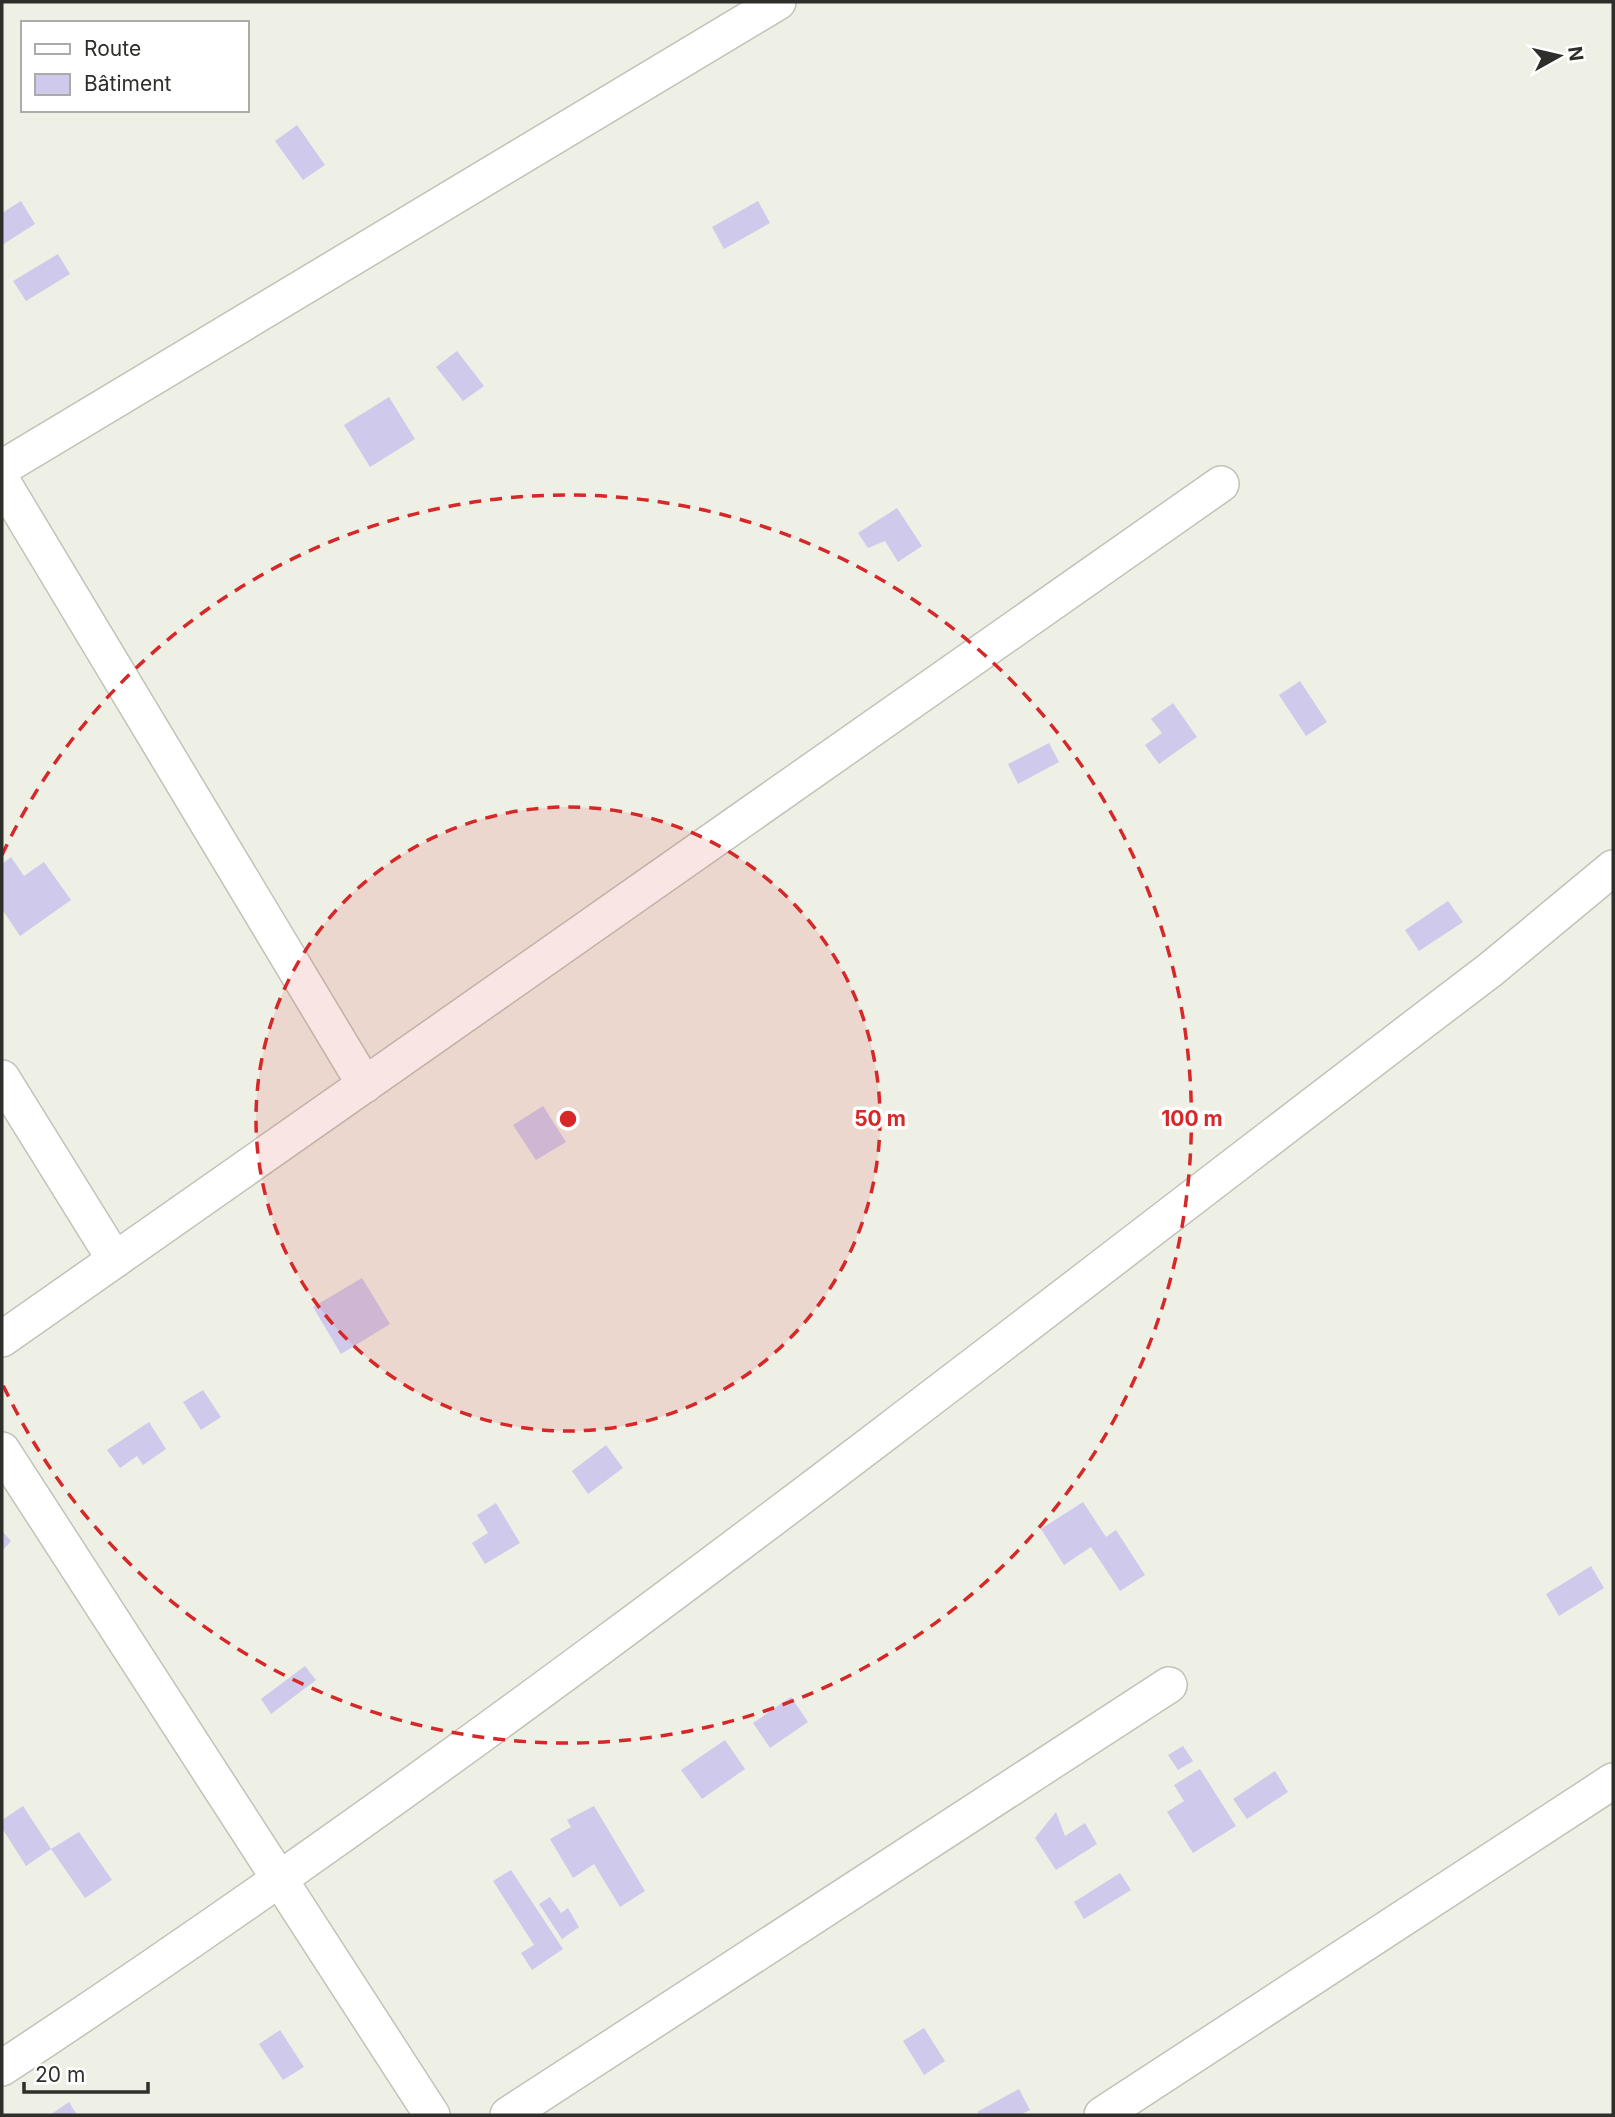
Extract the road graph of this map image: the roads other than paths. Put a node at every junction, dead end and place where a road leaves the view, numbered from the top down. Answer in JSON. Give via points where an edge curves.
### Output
{"nodes":[{"id":1,"x":778,"y":2,"type":"edge"},
{"id":2,"x":2,"y":468,"type":"edge"},
{"id":3,"x":2,"y":481,"type":"edge"},
{"id":4,"x":1221,"y":484,"type":"dead end"},
{"id":5,"x":1613,"y":867,"type":"edge"},
{"id":6,"x":2,"y":1078,"type":"edge"},
{"id":7,"x":365,"y":1085,"type":"junction"},
{"id":8,"x":115,"y":1260,"type":"junction"},
{"id":9,"x":2,"y":1339,"type":"edge"},
{"id":10,"x":2,"y":1450,"type":"edge"},
{"id":11,"x":1169,"y":1685,"type":"dead end"},
{"id":12,"x":1613,"y":1781,"type":"edge"},
{"id":13,"x":280,"y":1880,"type":"junction"},
{"id":14,"x":2,"y":2068,"type":"edge"},
{"id":15,"x":432,"y":2115,"type":"edge"},
{"id":16,"x":508,"y":2115,"type":"edge"},
{"id":17,"x":1102,"y":2115,"type":"edge"}],
"edges":[{"from":1,"to":2,"type":"street"},
{"from":3,"to":7,"type":"street"},
{"from":4,"to":7,"type":"street"},
{"from":5,"to":13,"type":"street","via":[[1479,979],[500,1723]]},
{"from":6,"to":8,"type":"street"},
{"from":7,"to":8,"type":"street"},
{"from":8,"to":9,"type":"street"},
{"from":10,"to":13,"type":"street"},
{"from":11,"to":16,"type":"street"},
{"from":12,"to":17,"type":"street"},
{"from":13,"to":14,"type":"street"},
{"from":13,"to":15,"type":"street"}]}
